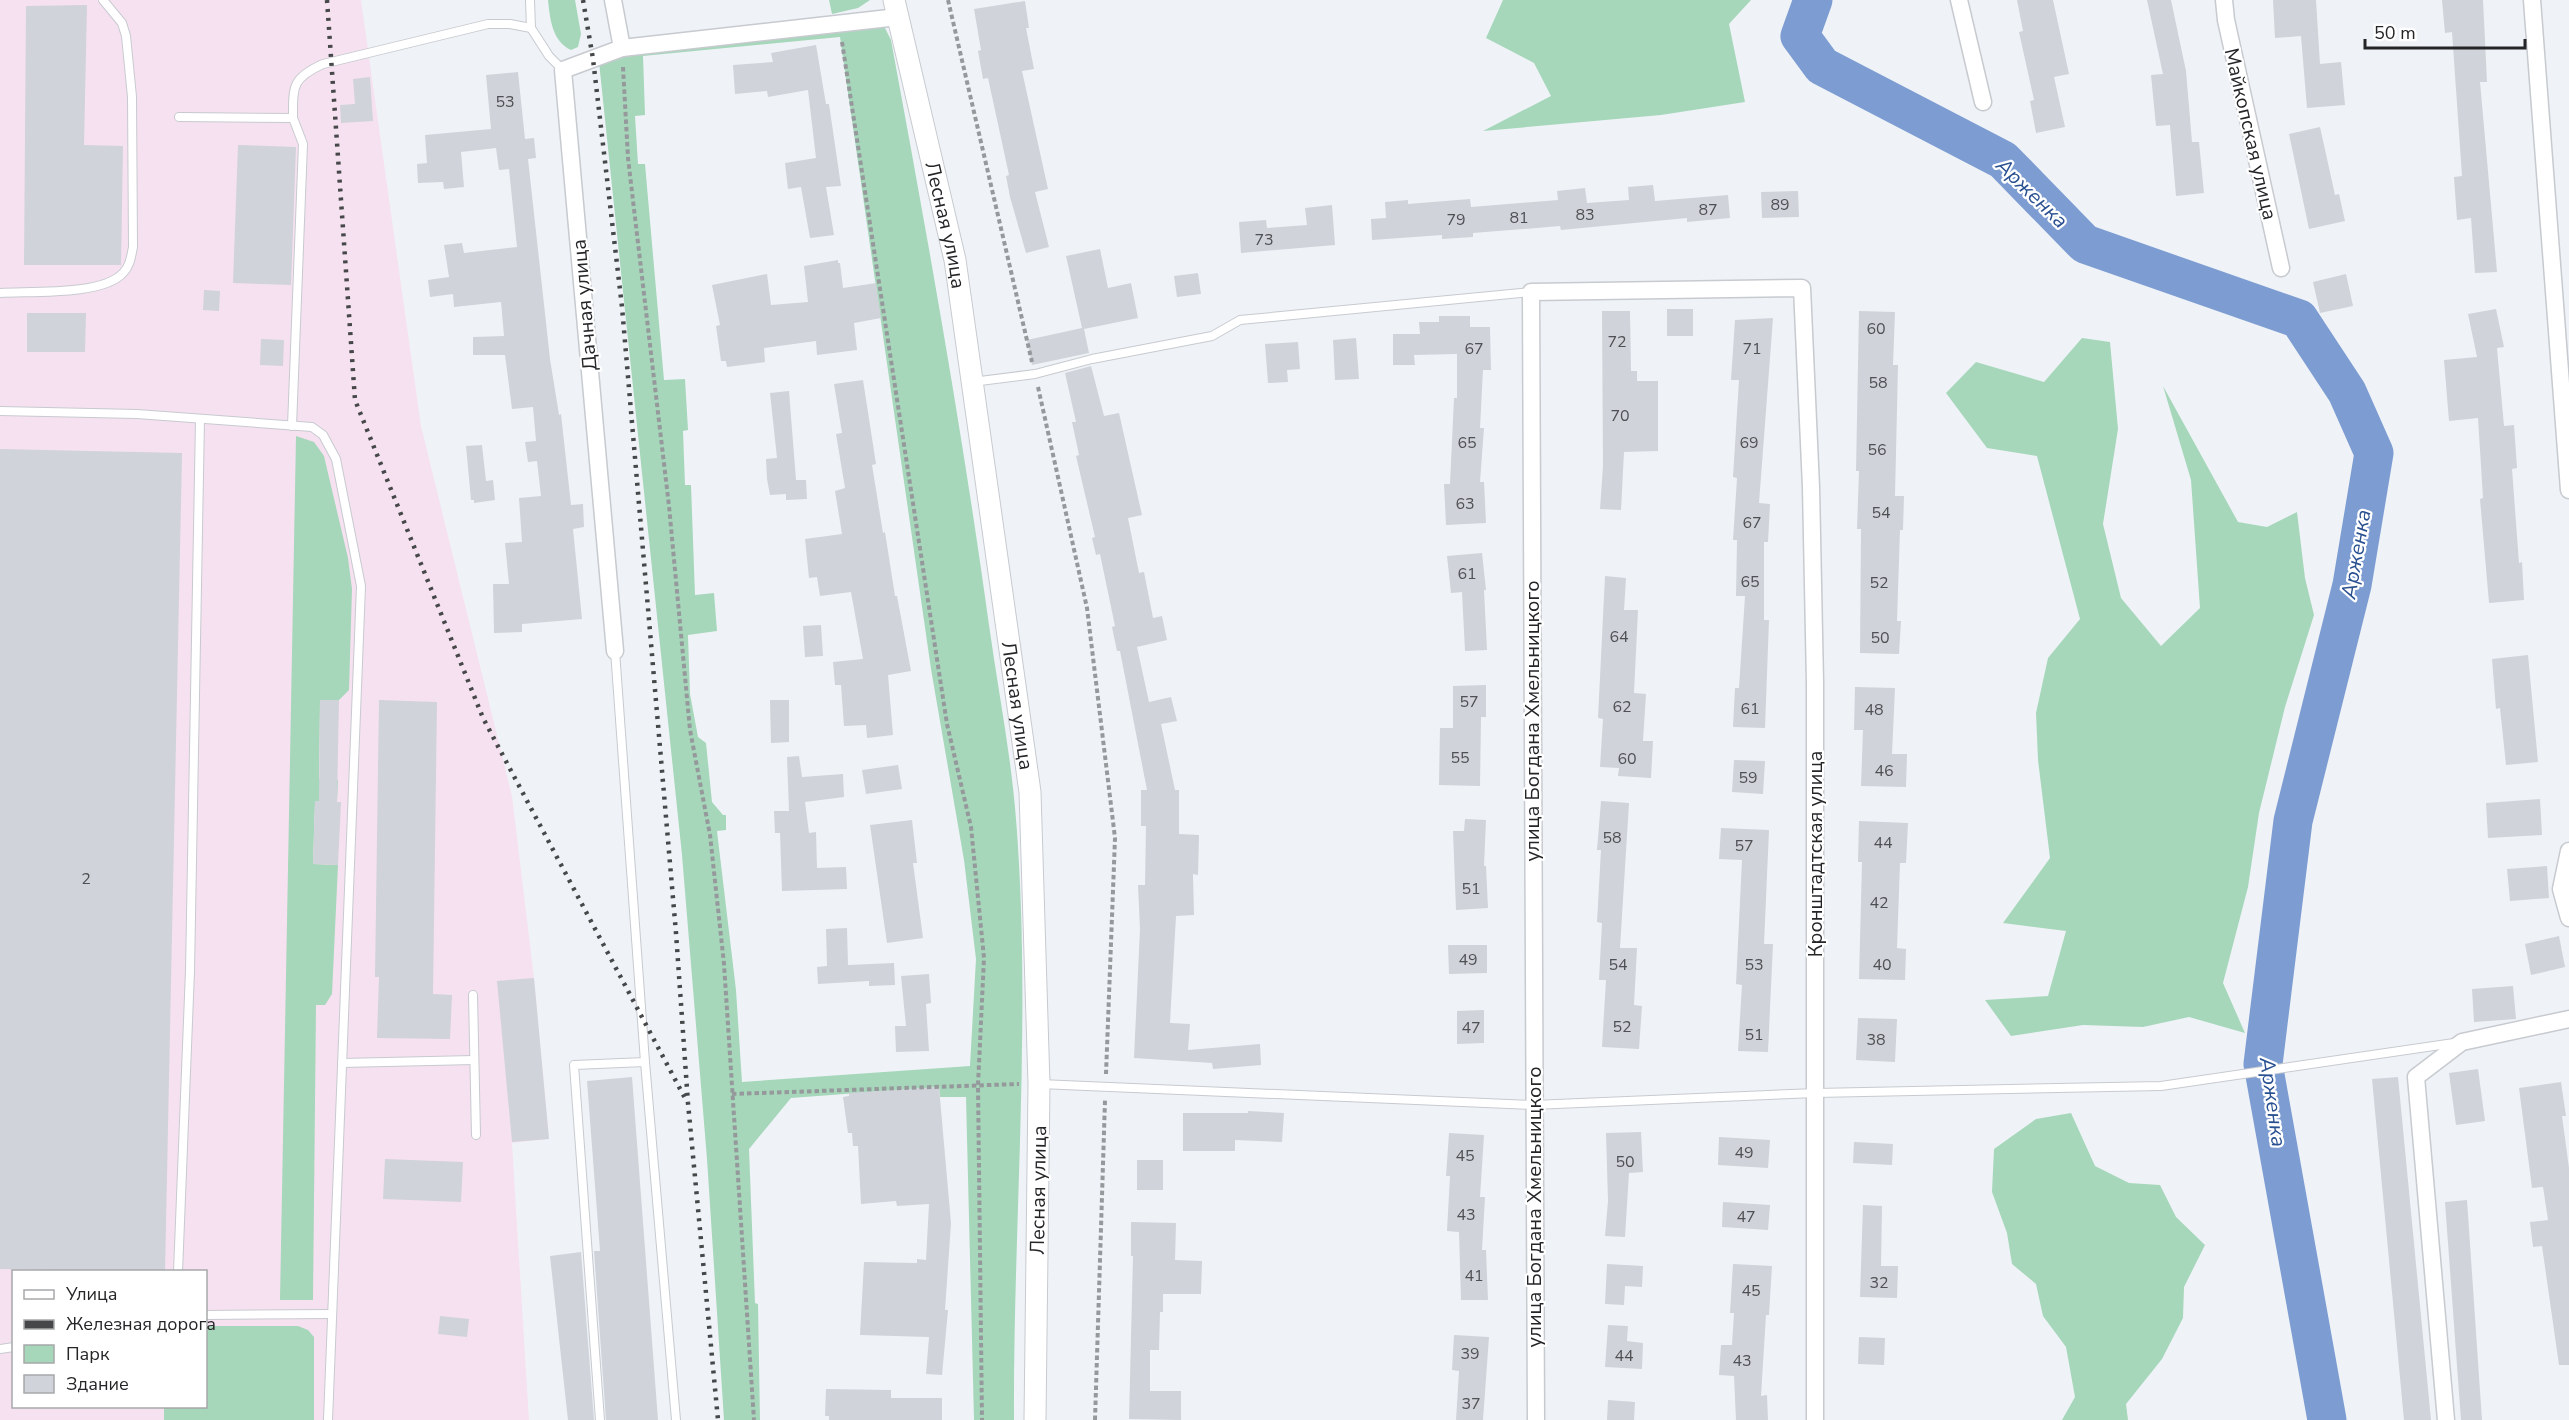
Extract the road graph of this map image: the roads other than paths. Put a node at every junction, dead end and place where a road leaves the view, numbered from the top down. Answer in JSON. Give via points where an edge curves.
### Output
{"nodes":[{"id":1,"x":103,"y":0,"type":"edge"},
{"id":2,"x":531,"y":0,"type":"edge"},
{"id":3,"x":613,"y":0,"type":"edge"},
{"id":4,"x":1959,"y":0,"type":"edge"},
{"id":5,"x":2224,"y":0,"type":"edge"},
{"id":6,"x":2532,"y":0,"type":"edge"},
{"id":7,"x":896,"y":8,"type":"edge"},
{"id":8,"x":531,"y":28,"type":"junction"},
{"id":9,"x":622,"y":48,"type":"junction"},
{"id":10,"x":563,"y":70,"type":"junction"},
{"id":11,"x":1983,"y":102,"type":"dead end"},
{"id":12,"x":179,"y":117,"type":"dead end"},
{"id":13,"x":293,"y":118,"type":"junction"},
{"id":14,"x":2281,"y":268,"type":"dead end"},
{"id":15,"x":1531,"y":292,"type":"junction"},
{"id":16,"x":0,"y":293,"type":"edge"},
{"id":17,"x":972,"y":382,"type":"junction"},
{"id":18,"x":0,"y":411,"type":"edge"},
{"id":19,"x":200,"y":419,"type":"junction"},
{"id":20,"x":292,"y":426,"type":"junction"},
{"id":21,"x":2569,"y":490,"type":"edge"},
{"id":22,"x":615,"y":651,"type":"joint"},
{"id":23,"x":2569,"y":851,"type":"edge"},
{"id":24,"x":2569,"y":918,"type":"edge"},
{"id":25,"x":473,"y":995,"type":"dead end"},
{"id":26,"x":2569,"y":1019,"type":"edge"},
{"id":27,"x":2462,"y":1042,"type":"junction"},
{"id":28,"x":474,"y":1060,"type":"junction"},
{"id":29,"x":342,"y":1062,"type":"junction"},
{"id":30,"x":645,"y":1062,"type":"junction"},
{"id":31,"x":1039,"y":1084,"type":"junction"},
{"id":32,"x":1816,"y":1093,"type":"junction"},
{"id":33,"x":1533,"y":1106,"type":"junction"},
{"id":34,"x":476,"y":1135,"type":"dead end"},
{"id":35,"x":178,"y":1270,"type":"edge"},
{"id":36,"x":332,"y":1314,"type":"junction"},
{"id":37,"x":207,"y":1315,"type":"edge"},
{"id":38,"x":328,"y":1420,"type":"edge"},
{"id":39,"x":600,"y":1420,"type":"edge"},
{"id":40,"x":676,"y":1420,"type":"edge"},
{"id":41,"x":1035,"y":1420,"type":"edge"},
{"id":42,"x":1536,"y":1420,"type":"edge"},
{"id":43,"x":1815,"y":1420,"type":"edge"},
{"id":44,"x":2446,"y":1420,"type":"edge"}],
"edges":[{"from":1,"to":16,"type":"lane","via":[[122,22],[127,46],[132,108],[133,247],[129,266],[108,284]]},
{"from":2,"to":8,"type":"lane"},
{"from":3,"to":9,"type":"street"},
{"from":4,"to":11,"type":"street"},
{"from":5,"to":14,"type":"street","name":"Майкопская улица"},
{"from":6,"to":21,"type":"street"},
{"from":7,"to":9,"type":"street","via":[[840,24]]},
{"from":7,"to":17,"type":"street","name":"Лесная улица","via":[[955,260]]},
{"from":8,"to":10,"type":"lane"},
{"from":8,"to":13,"type":"lane","via":[[488,24],[323,64],[308,71],[293,89]]},
{"from":9,"to":10,"type":"street"},
{"from":10,"to":22,"type":"street","name":"Дачная улица"},
{"from":12,"to":13,"type":"lane"},
{"from":13,"to":20,"type":"lane","via":[[303,144]]},
{"from":15,"to":17,"type":"lane","via":[[1240,320],[1212,336],[1035,374]]},
{"from":15,"to":32,"type":"street","name":"Кронштадтская улица","via":[[1802,288],[1812,510]]},
{"from":15,"to":33,"type":"street","name":"улица Богдана Хмельницкого"},
{"from":17,"to":31,"type":"street","name":"Лесная улица","via":[[1030,792]]},
{"from":18,"to":19,"type":"lane"},
{"from":19,"to":20,"type":"lane"},
{"from":19,"to":35,"type":"lane","via":[[190,971]]},
{"from":20,"to":29,"type":"lane","via":[[312,427],[331,446],[343,486],[361,586]]},
{"from":22,"to":30,"type":"lane"},
{"from":23,"to":24,"type":"street","via":[[2561,889]]},
{"from":25,"to":28,"type":"lane"},
{"from":26,"to":27,"type":"street"},
{"from":27,"to":32,"type":"lane","via":[[2161,1086]]},
{"from":27,"to":44,"type":"street","via":[[2416,1077]]},
{"from":28,"to":29,"type":"lane"},
{"from":28,"to":34,"type":"lane"},
{"from":29,"to":36,"type":"lane"},
{"from":30,"to":39,"type":"lane","via":[[574,1065]]},
{"from":30,"to":40,"type":"lane"},
{"from":31,"to":33,"type":"lane"},
{"from":31,"to":41,"type":"street","name":"Лесная улица"},
{"from":32,"to":33,"type":"lane"},
{"from":32,"to":43,"type":"street","name":"Кронштадтская улица"},
{"from":33,"to":42,"type":"street","name":"улица Богдана Хмельницкого"},
{"from":36,"to":37,"type":"lane"},
{"from":36,"to":38,"type":"lane"}]}
